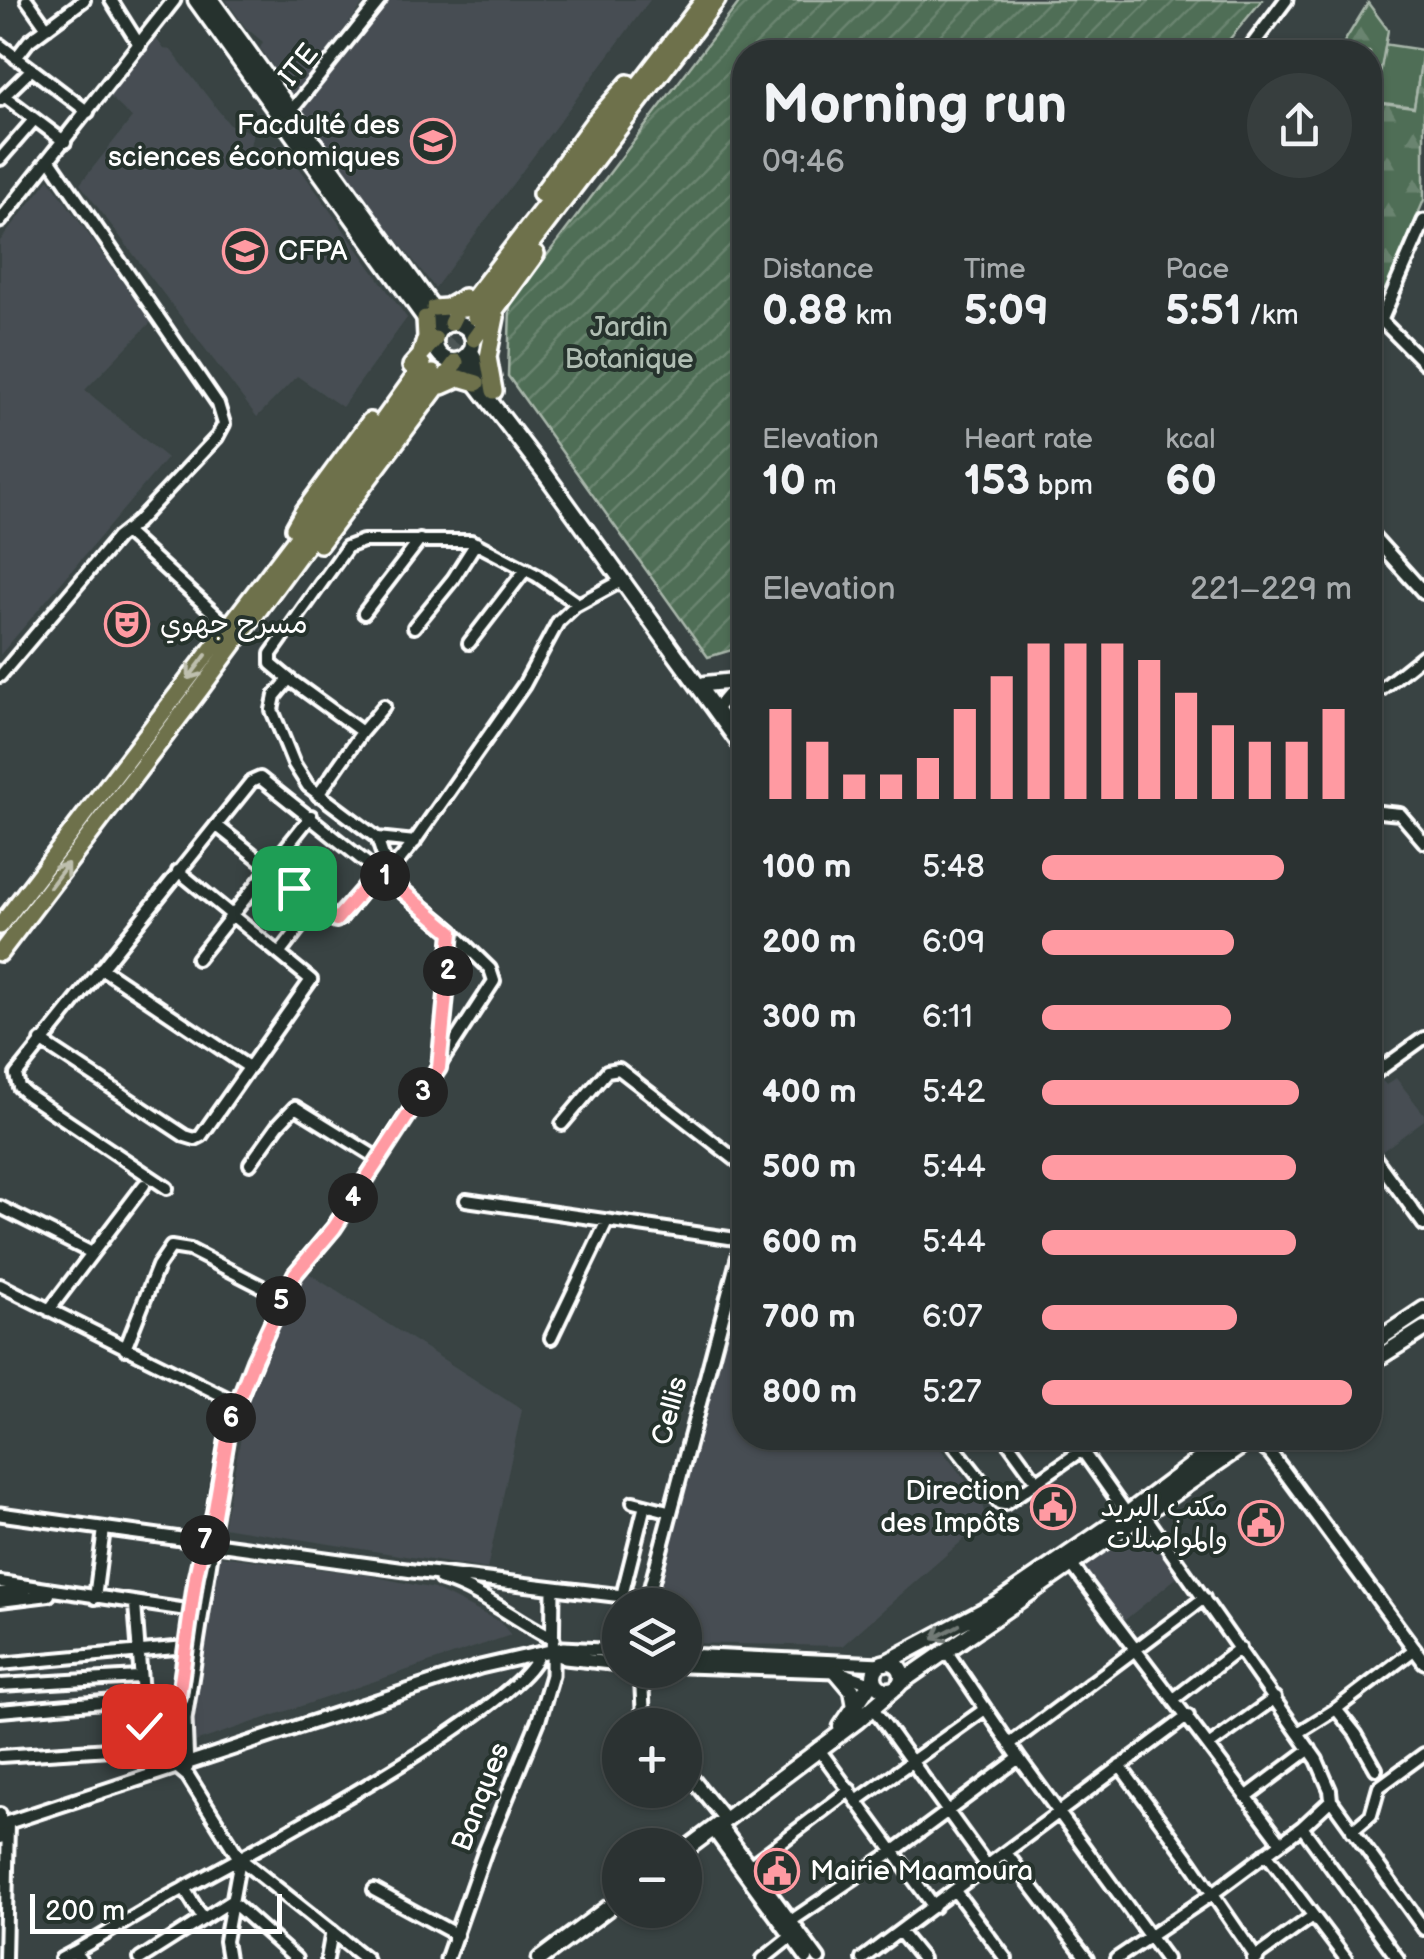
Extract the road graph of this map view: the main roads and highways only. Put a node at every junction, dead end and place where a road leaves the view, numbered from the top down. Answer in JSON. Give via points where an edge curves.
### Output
{"nodes":[{"id":1,"x":196,"y":0,"type":"edge"},
{"id":2,"x":211,"y":0,"type":"edge"},
{"id":3,"x":704,"y":0,"type":"edge"},
{"id":4,"x":717,"y":0,"type":"edge"},
{"id":5,"x":643,"y":97,"type":"junction"},
{"id":6,"x":502,"y":300,"type":"junction"},
{"id":7,"x":468,"y":308,"type":"junction"},
{"id":8,"x":429,"y":313,"type":"junction"},
{"id":9,"x":442,"y":330,"type":"junction"},
{"id":10,"x":465,"y":354,"type":"junction"},
{"id":11,"x":429,"y":371,"type":"junction"},
{"id":12,"x":477,"y":383,"type":"junction"},
{"id":13,"x":494,"y":391,"type":"junction"},
{"id":14,"x":732,"y":683,"type":"edge"},
{"id":15,"x":705,"y":684,"type":"junction"},
{"id":16,"x":718,"y":706,"type":"junction"},
{"id":17,"x":730,"y":726,"type":"joint"},
{"id":18,"x":732,"y":729,"type":"edge"},
{"id":19,"x":0,"y":926,"type":"edge"},
{"id":20,"x":0,"y":952,"type":"edge"},
{"id":21,"x":1424,"y":1309,"type":"edge"},
{"id":22,"x":1424,"y":1329,"type":"edge"},
{"id":23,"x":1382,"y":1337,"type":"edge"},
{"id":24,"x":1382,"y":1355,"type":"edge"},
{"id":25,"x":1212,"y":1450,"type":"edge"},
{"id":26,"x":1239,"y":1450,"type":"edge"},
{"id":27,"x":836,"y":1672,"type":"road end"},
{"id":28,"x":883,"y":1678,"type":"junction"},
{"id":29,"x":855,"y":1707,"type":"junction"},
{"id":30,"x":824,"y":1744,"type":"junction"},
{"id":31,"x":702,"y":1837,"type":"edge"},
{"id":32,"x":602,"y":1912,"type":"edge"},
{"id":33,"x":540,"y":1959,"type":"edge"}],
"edges":[{"from":1,"to":8,"type":"main road"},
{"from":2,"to":8,"type":"main road"},
{"from":3,"to":7,"type":"highway"},
{"from":4,"to":5,"type":"highway"},
{"from":5,"to":6,"type":"highway","via":[[618,144]]},
{"from":5,"to":7,"type":"highway"},
{"from":6,"to":10,"type":"highway"},
{"from":6,"to":13,"type":"highway","via":[[489,341]]},
{"from":7,"to":8,"type":"highway"},
{"from":7,"to":9,"type":"highway"},
{"from":8,"to":9,"type":"main road"},
{"from":8,"to":11,"type":"highway"},
{"from":9,"to":10,"type":"main road","via":[[440,356]]},
{"from":9,"to":10,"type":"main road","via":[[466,326]]},
{"from":9,"to":11,"type":"highway"},
{"from":10,"to":11,"type":"highway"},
{"from":10,"to":12,"type":"main road"},
{"from":10,"to":13,"type":"main road"},
{"from":11,"to":12,"type":"highway"},
{"from":11,"to":19,"type":"highway","one_way":true},
{"from":20,"to":11,"type":"highway","one_way":true},
{"from":12,"to":16,"type":"main road"},
{"from":13,"to":15,"type":"main road"},
{"from":14,"to":15,"type":"main road"},
{"from":15,"to":16,"type":"main road"},
{"from":16,"to":17,"type":"main road"},
{"from":17,"to":18,"type":"main road"},
{"from":21,"to":23,"type":"main road"},
{"from":22,"to":24,"type":"main road"},
{"from":25,"to":28,"type":"main road","one_way":true},
{"from":26,"to":28,"type":"main road","via":[[947,1652]]},
{"from":27,"to":29,"type":"main road","via":[[852,1690]]},
{"from":28,"to":29,"type":"main road"},
{"from":28,"to":30,"type":"main road","via":[[872,1708]]},
{"from":29,"to":30,"type":"main road"},
{"from":30,"to":31,"type":"main road"},
{"from":32,"to":33,"type":"main road"}]}
